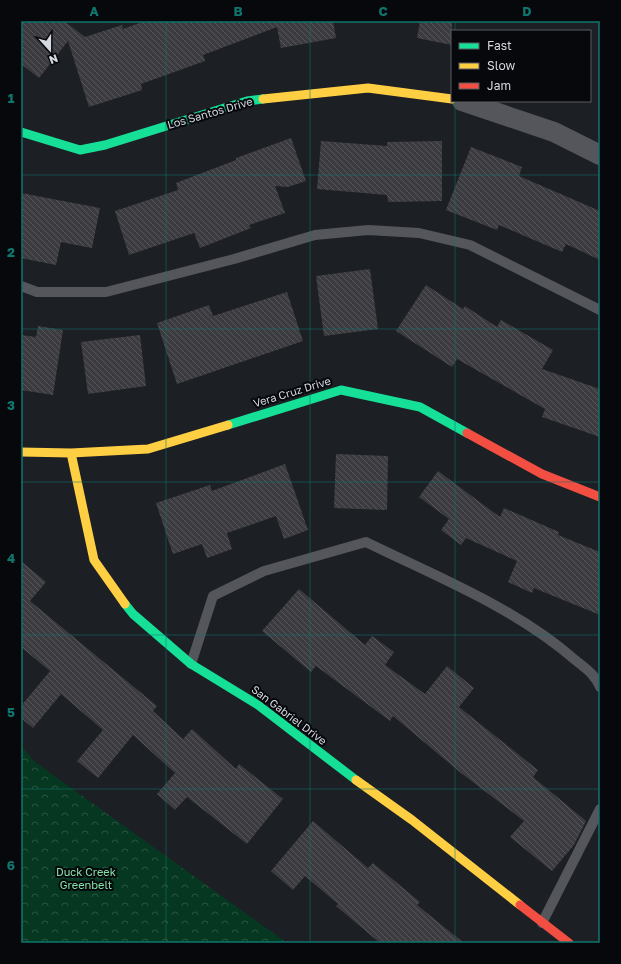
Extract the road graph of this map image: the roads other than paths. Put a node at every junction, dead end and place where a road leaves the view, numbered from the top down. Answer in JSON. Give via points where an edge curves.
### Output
{"nodes":[{"id":1,"x":451,"y":99,"type":"edge"},
{"id":2,"x":465,"y":102,"type":"edge"},
{"id":3,"x":21,"y":132,"type":"edge"},
{"id":4,"x":600,"y":155,"type":"edge"},
{"id":5,"x":21,"y":286,"type":"edge"},
{"id":6,"x":600,"y":310,"type":"edge"},
{"id":7,"x":21,"y":452,"type":"edge"},
{"id":8,"x":71,"y":453,"type":"junction"},
{"id":9,"x":600,"y":497,"type":"edge"},
{"id":10,"x":191,"y":664,"type":"junction"},
{"id":11,"x":600,"y":687,"type":"edge"},
{"id":12,"x":600,"y":809,"type":"edge"},
{"id":13,"x":542,"y":923,"type":"junction"},
{"id":14,"x":569,"y":943,"type":"edge"}],
"edges":[{"from":1,"to":3,"type":"street","name":"Los Santos Drive","via":[[368,88],[247,101],[105,145],[80,150]]},
{"from":2,"to":4,"type":"street","via":[[554,132]]},
{"from":5,"to":6,"type":"lane","via":[[37,292],[106,292],[234,260],[315,235],[368,230],[419,233],[470,245]]},
{"from":7,"to":8,"type":"street","name":"Vera Cruz Drive"},
{"from":8,"to":9,"type":"street","name":"Vera Cruz Drive","via":[[148,449],[341,390],[420,407],[542,474]]},
{"from":8,"to":10,"type":"street","name":"San Gabriel Drive","via":[[94,560],[133,614]]},
{"from":10,"to":11,"type":"lane","via":[[213,596],[264,571],[366,542],[504,610],[551,639],[596,677]]},
{"from":10,"to":13,"type":"street","name":"San Gabriel Drive","via":[[258,705],[332,763],[412,820]]},
{"from":12,"to":13,"type":"lane"},
{"from":13,"to":14,"type":"street","name":"San Gabriel Drive"}]}
